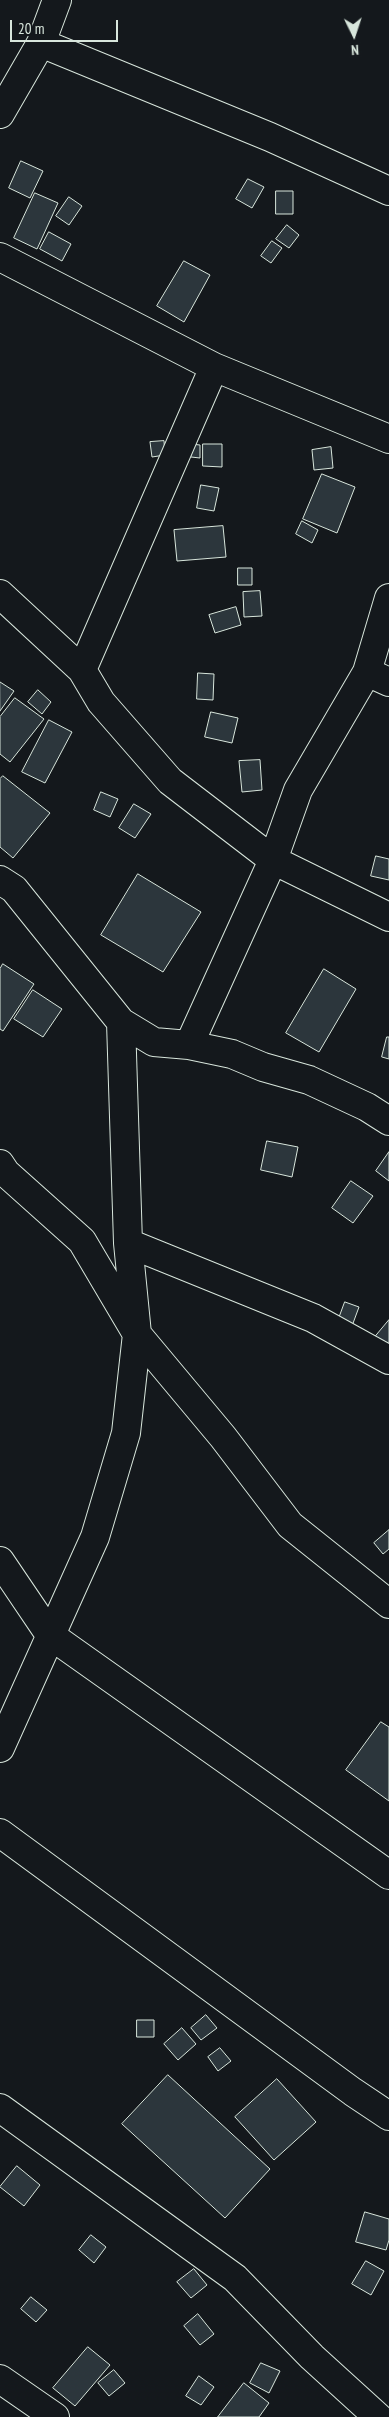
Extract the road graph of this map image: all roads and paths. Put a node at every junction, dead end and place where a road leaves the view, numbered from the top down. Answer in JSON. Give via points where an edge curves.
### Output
{"nodes":[{"id":1,"x":57,"y":0,"type":"edge"},
{"id":2,"x":41,"y":43,"type":"junction"},
{"id":3,"x":0,"y":114,"type":"edge"},
{"id":4,"x":389,"y":190,"type":"edge"},
{"id":5,"x":0,"y":257,"type":"edge"},
{"id":6,"x":214,"y":367,"type":"junction"},
{"id":7,"x":389,"y":439,"type":"edge"},
{"id":8,"x":0,"y":594,"type":"edge"},
{"id":9,"x":389,"y":598,"type":"edge"},
{"id":10,"x":82,"y":670,"type":"junction"},
{"id":11,"x":378,"y":677,"type":"edge"},
{"id":12,"x":273,"y":860,"type":"junction"},
{"id":13,"x":0,"y":880,"type":"edge"},
{"id":14,"x":389,"y":917,"type":"edge"},
{"id":15,"x":121,"y":1022,"type":"junction"},
{"id":16,"x":189,"y":1045,"type":"junction"},
{"id":17,"x":389,"y":1121,"type":"edge"},
{"id":18,"x":0,"y":1164,"type":"edge"},
{"id":19,"x":128,"y":1243,"type":"junction"},
{"id":20,"x":137,"y":1334,"type":"junction"},
{"id":21,"x":389,"y":1360,"type":"edge"},
{"id":22,"x":0,"y":1562,"type":"edge"},
{"id":23,"x":389,"y":1604,"type":"edge"},
{"id":24,"x":50,"y":1635,"type":"junction"},
{"id":25,"x":0,"y":1748,"type":"edge"},
{"id":26,"x":0,"y":1833,"type":"edge"},
{"id":27,"x":389,"y":1875,"type":"edge"},
{"id":28,"x":0,"y":2108,"type":"edge"},
{"id":29,"x":389,"y":2116,"type":"edge"},
{"id":30,"x":0,"y":2379,"type":"edge"},
{"id":31,"x":55,"y":2417,"type":"edge"},
{"id":32,"x":378,"y":2417,"type":"edge"}],
"edges":[{"from":1,"to":2,"type":"street"},
{"from":2,"to":3,"type":"street"},
{"from":2,"to":4,"type":"street","via":[[270,137]]},
{"from":5,"to":6,"type":"street"},
{"from":6,"to":7,"type":"street"},
{"from":6,"to":10,"type":"street"},
{"from":8,"to":10,"type":"street"},
{"from":9,"to":11,"type":"street"},
{"from":10,"to":12,"type":"street","via":[[101,702],[170,781]]},
{"from":11,"to":12,"type":"street","via":[[298,790]]},
{"from":12,"to":14,"type":"street"},
{"from":12,"to":16,"type":"street"},
{"from":13,"to":15,"type":"street","via":[[14,890]]},
{"from":15,"to":16,"type":"street","via":[[154,1042]]},
{"from":15,"to":19,"type":"street"},
{"from":16,"to":17,"type":"street","via":[[232,1054],[263,1068],[309,1080]]},
{"from":18,"to":20,"type":"street","via":[[82,1241]]},
{"from":19,"to":20,"type":"street"},
{"from":19,"to":21,"type":"street","via":[[313,1318]]},
{"from":20,"to":23,"type":"street","via":[[223,1437],[290,1525]]},
{"from":20,"to":24,"type":"street","via":[[126,1433],[94,1537]]},
{"from":22,"to":24,"type":"street"},
{"from":24,"to":25,"type":"street"},
{"from":24,"to":27,"type":"street"},
{"from":26,"to":29,"type":"street"},
{"from":28,"to":32,"type":"street","via":[[235,2278],[312,2357]]},
{"from":30,"to":31,"type":"street"}]}
